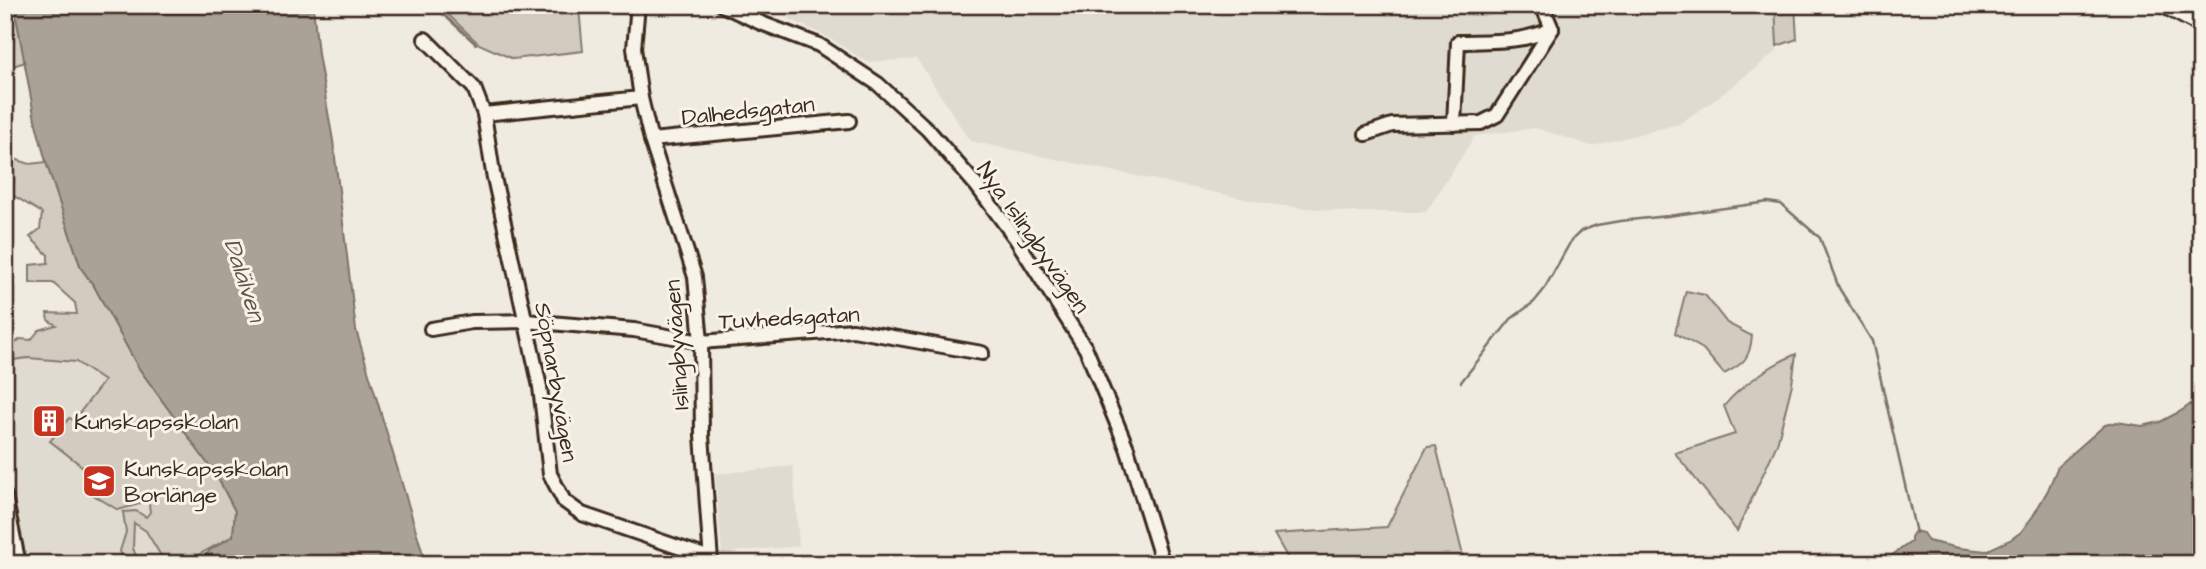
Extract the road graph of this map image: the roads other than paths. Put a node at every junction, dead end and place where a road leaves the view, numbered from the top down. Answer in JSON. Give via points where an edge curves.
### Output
{"nodes":[{"id":1,"x":638,"y":5,"type":"edge"},
{"id":2,"x":722,"y":5,"type":"edge"},
{"id":3,"x":1542,"y":5,"type":"edge"},
{"id":4,"x":2167,"y":5,"type":"edge"},
{"id":5,"x":2201,"y":23,"type":"edge"},
{"id":6,"x":1552,"y":29,"type":"junction"},
{"id":7,"x":425,"y":40,"type":"dead end"},
{"id":8,"x":641,"y":98,"type":"junction"},
{"id":9,"x":484,"y":114,"type":"junction"},
{"id":10,"x":849,"y":121,"type":"dead end"},
{"id":11,"x":1454,"y":124,"type":"junction"},
{"id":12,"x":1366,"y":134,"type":"dead end"},
{"id":13,"x":651,"y":140,"type":"junction"},
{"id":14,"x":526,"y":321,"type":"junction"},
{"id":15,"x":431,"y":330,"type":"dead end"},
{"id":16,"x":701,"y":342,"type":"junction"},
{"id":17,"x":982,"y":354,"type":"dead end"},
{"id":18,"x":5,"y":496,"type":"edge"},
{"id":19,"x":7,"y":516,"type":"edge"},
{"id":20,"x":711,"y":561,"type":"edge"},
{"id":21,"x":19,"y":564,"type":"edge"},
{"id":22,"x":1163,"y":564,"type":"edge"}],
"edges":[{"from":1,"to":8,"type":"street","name":"Islingbyvägen","via":[[634,48]]},
{"from":2,"to":22,"type":"street","name":"Nya Islingbyvägen","via":[[819,45],[878,84],[928,130],[976,185],[1086,349],[1127,448]]},
{"from":3,"to":6,"type":"street"},
{"from":4,"to":5,"type":"highway"},
{"from":6,"to":11,"type":"street","via":[[1497,115],[1481,123]]},
{"from":6,"to":11,"type":"street","via":[[1510,41],[1458,41]]},
{"from":7,"to":9,"type":"street","name":"Söpnarbyvägen","via":[[474,88]]},
{"from":8,"to":9,"type":"street"},
{"from":8,"to":13,"type":"street","name":"Islingbyvägen"},
{"from":9,"to":14,"type":"street","name":"Söpnarbyvägen"},
{"from":10,"to":13,"type":"street","name":"Dalhedsgatan"},
{"from":11,"to":12,"type":"street","via":[[1392,125]]},
{"from":13,"to":16,"type":"street","name":"Islingbyvägen","via":[[695,277]]},
{"from":14,"to":15,"type":"street","name":"Tuvhedsgatan","via":[[472,322]]},
{"from":14,"to":16,"type":"street","name":"Tuvhedsgatan","via":[[634,330]]},
{"from":14,"to":20,"type":"street","name":"Söpnarbyvägen","via":[[541,387],[550,474],[564,501],[582,514]]},
{"from":16,"to":17,"type":"street","name":"Tuvhedsgatan","via":[[853,330]]},
{"from":16,"to":20,"type":"street","name":"Islingbyvägen"},
{"from":18,"to":19,"type":"street"},
{"from":19,"to":21,"type":"street"}]}
